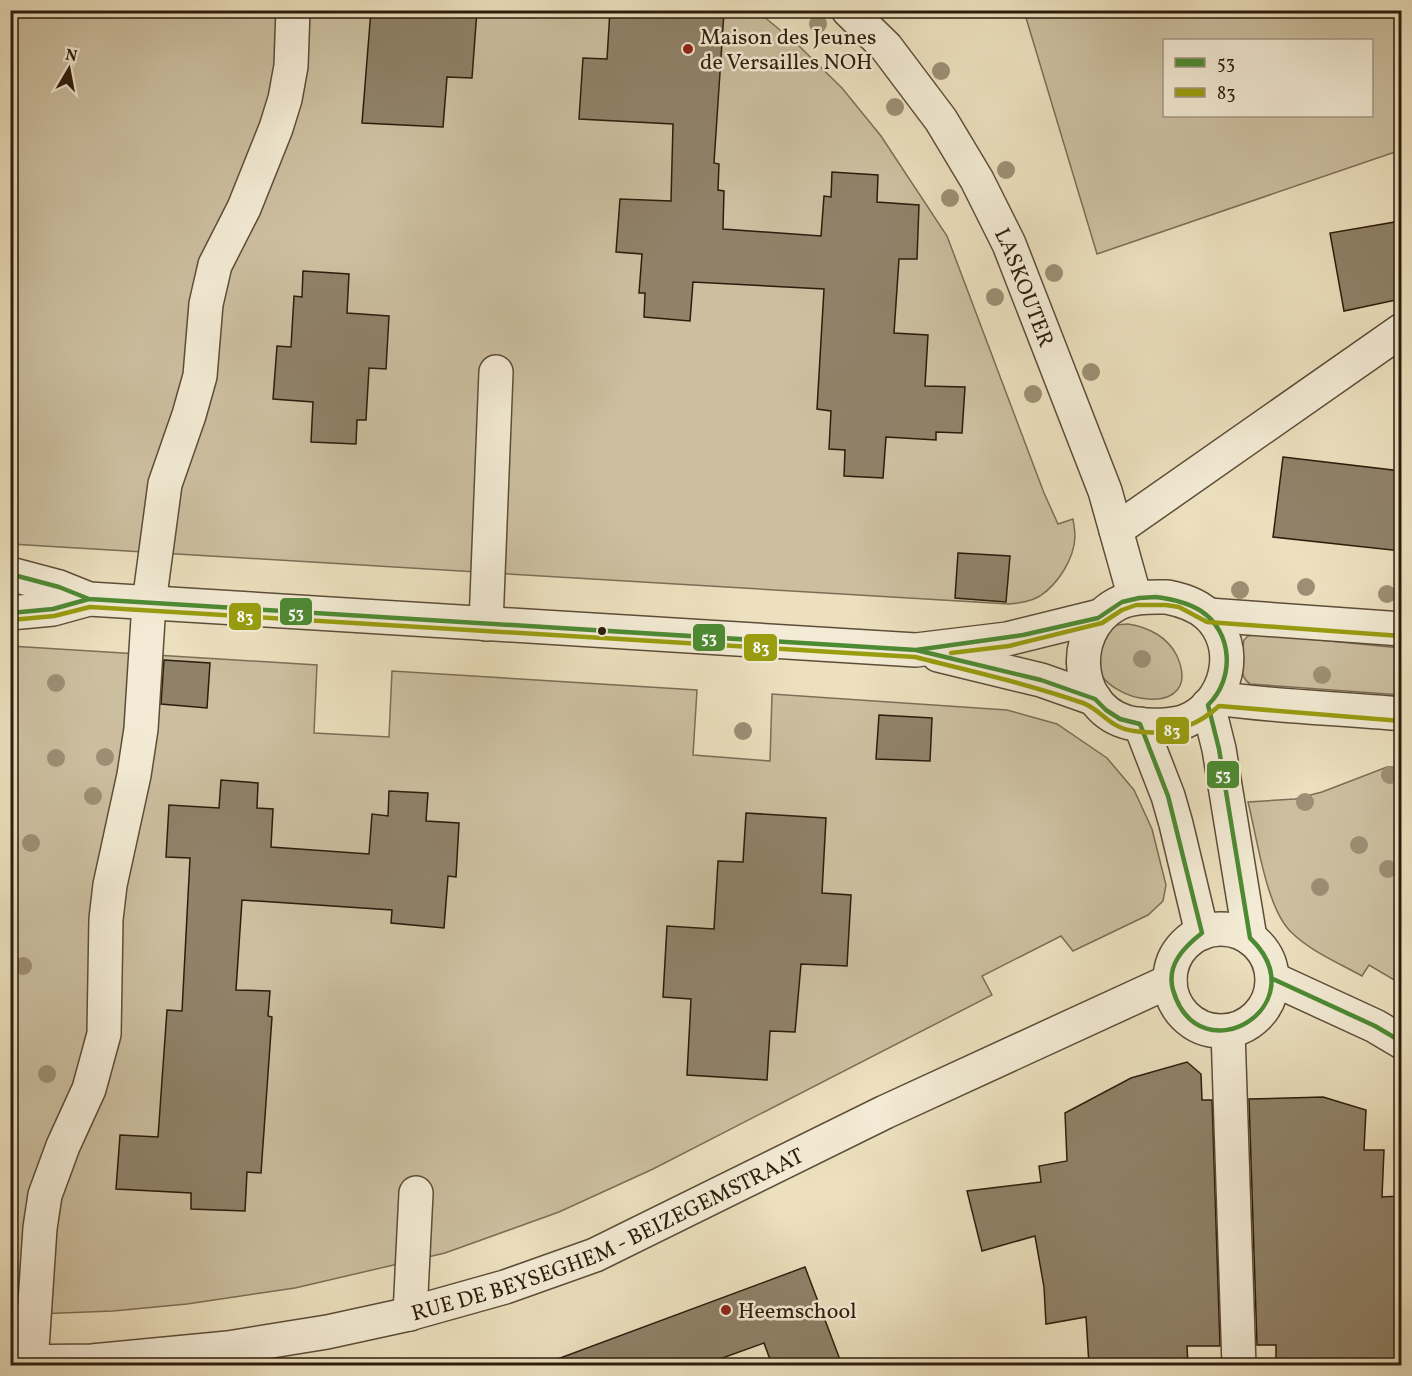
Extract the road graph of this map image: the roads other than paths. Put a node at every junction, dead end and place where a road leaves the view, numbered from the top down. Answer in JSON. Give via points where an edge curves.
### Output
{"nodes":[{"id":1,"x":293,"y":10,"type":"edge"},
{"id":2,"x":848,"y":10,"type":"edge"},
{"id":3,"x":1401,"y":330,"type":"edge"},
{"id":4,"x":496,"y":372,"type":"dead end"},
{"id":5,"x":1116,"y":530,"type":"junction"},
{"id":6,"x":10,"y":574,"type":"edge"},
{"id":7,"x":1135,"y":598,"type":"junction"},
{"id":8,"x":89,"y":599,"type":"junction"},
{"id":9,"x":149,"y":603,"type":"junction"},
{"id":10,"x":10,"y":613,"type":"edge"},
{"id":11,"x":1208,"y":615,"type":"junction"},
{"id":12,"x":1100,"y":616,"type":"junction"},
{"id":13,"x":486,"y":624,"type":"junction"},
{"id":14,"x":1401,"y":629,"type":"edge"},
{"id":15,"x":916,"y":650,"type":"junction"},
{"id":16,"x":1095,"y":699,"type":"junction"},
{"id":17,"x":1212,"y":702,"type":"junction"},
{"id":18,"x":1401,"y":714,"type":"edge"},
{"id":19,"x":1140,"y":724,"type":"junction"},
{"id":20,"x":1202,"y":933,"type":"junction"},
{"id":21,"x":1250,"y":938,"type":"junction"},
{"id":22,"x":1273,"y":979,"type":"junction"},
{"id":23,"x":1170,"y":981,"type":"junction"},
{"id":24,"x":1228,"y":1031,"type":"junction"},
{"id":25,"x":1401,"y":1042,"type":"edge"},
{"id":26,"x":416,"y":1193,"type":"dead end"},
{"id":27,"x":410,"y":1314,"type":"junction"},
{"id":28,"x":21,"y":1362,"type":"edge"},
{"id":29,"x":92,"y":1363,"type":"edge"},
{"id":30,"x":1239,"y":1365,"type":"edge"}],
"edges":[{"from":1,"to":9,"type":"street","via":[[291,66],[285,99],[244,208],[215,265],[206,304],[200,376],[165,484]]},
{"from":2,"to":5,"type":"street","name":"LASKOUTER","via":[[886,47],[934,111],[977,180],[1009,244],[1105,491]]},
{"from":3,"to":5,"type":"street"},
{"from":4,"to":13,"type":"street"},
{"from":5,"to":7,"type":"street","name":"LASKOUTER"},
{"from":6,"to":8,"type":"street"},
{"from":7,"to":11,"type":"street","via":[[1182,600]]},
{"from":7,"to":12,"type":"street"},
{"from":8,"to":9,"type":"street"},
{"from":8,"to":10,"type":"street","via":[[53,609]]},
{"from":9,"to":13,"type":"street"},
{"from":9,"to":28,"type":"street","via":[[141,729],[106,919],[104,1034],[89,1089],[45,1195]]},
{"from":11,"to":14,"type":"street"},
{"from":11,"to":17,"type":"street","via":[[1224,641],[1227,656],[1227,671]]},
{"from":12,"to":15,"type":"street","via":[[1007,639]]},
{"from":12,"to":16,"type":"street","via":[[1087,637],[1083,653],[1087,685]]},
{"from":13,"to":15,"type":"street"},
{"from":15,"to":16,"type":"street","via":[[1032,678]]},
{"from":16,"to":19,"type":"street","via":[[1120,719]]},
{"from":17,"to":18,"type":"street"},
{"from":17,"to":19,"type":"street","via":[[1184,722]]},
{"from":17,"to":21,"type":"street"},
{"from":19,"to":20,"type":"street","via":[[1168,796]]},
{"from":20,"to":21,"type":"street","via":[[1227,930]]},
{"from":20,"to":23,"type":"street","via":[[1182,947]]},
{"from":21,"to":22,"type":"street","via":[[1266,956]]},
{"from":22,"to":24,"type":"street","via":[[1267,1004],[1260,1013],[1251,1022]]},
{"from":22,"to":25,"type":"street"},
{"from":23,"to":24,"type":"street","via":[[1176,1005],[1193,1023],[1204,1029]]},
{"from":23,"to":27,"type":"street","name":"RUE DE BEYSEGHEM - BEIZEGEMSTRAAT","via":[[885,1112],[595,1255],[505,1287]]},
{"from":24,"to":30,"type":"street"},
{"from":26,"to":27,"type":"street"},
{"from":27,"to":29,"type":"street","name":"RUE DE BEYSEGHEM - BEIZEGEMSTRAAT","via":[[228,1348]]},
{"from":28,"to":29,"type":"street","name":"RUE DE BEYSEGHEM - BEIZEGEMSTRAAT"}]}
